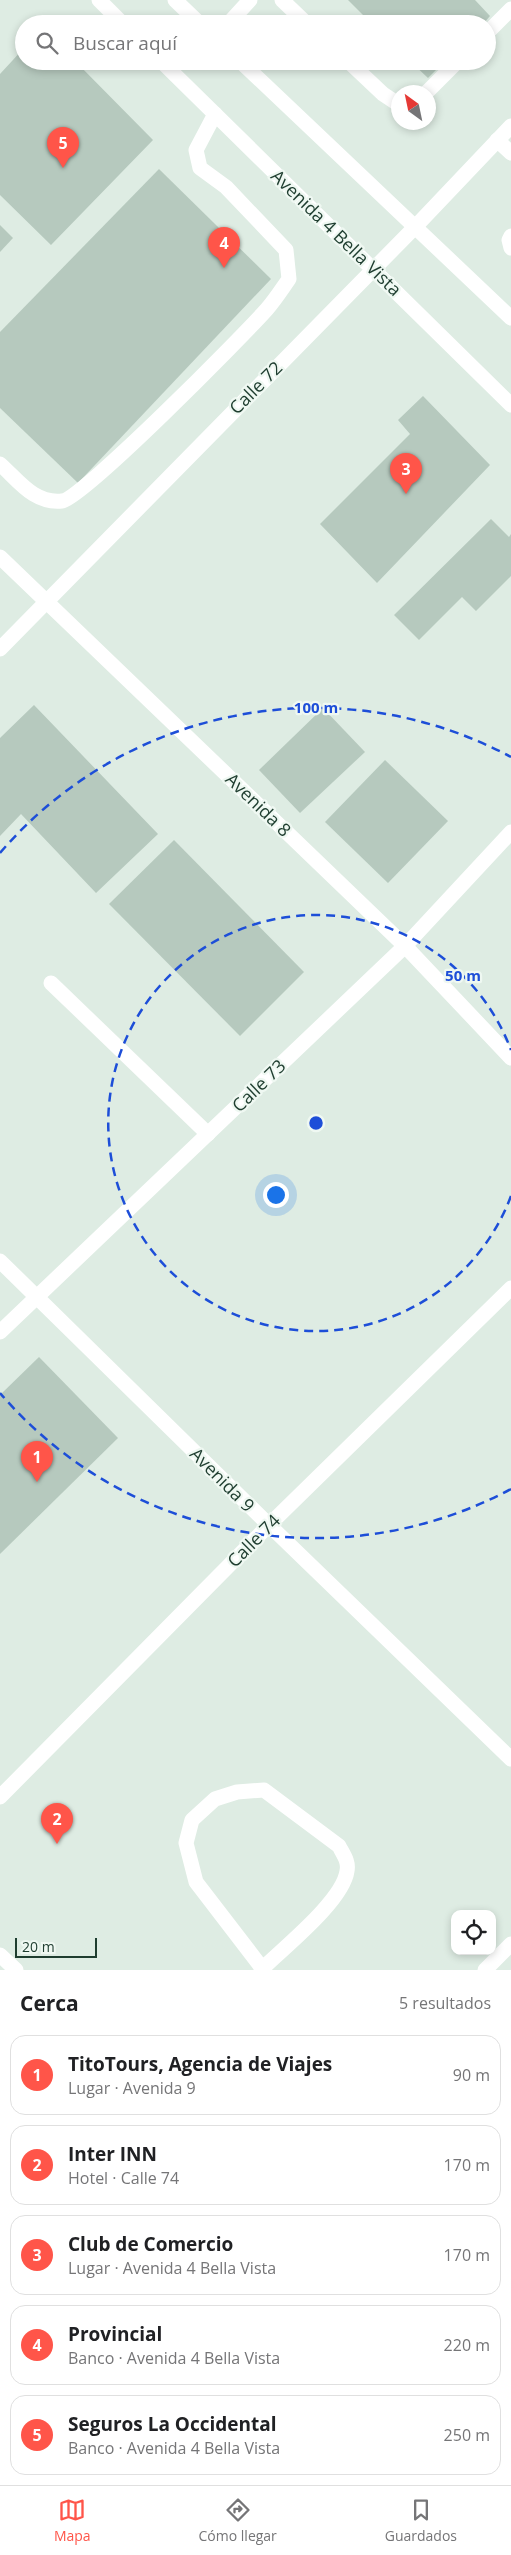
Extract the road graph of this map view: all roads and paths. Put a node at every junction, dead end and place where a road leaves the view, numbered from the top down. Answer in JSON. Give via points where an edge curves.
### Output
{"nodes":[{"id":1,"x":99,"y":0,"type":"edge"},
{"id":2,"x":175,"y":0,"type":"edge"},
{"id":3,"x":250,"y":0,"type":"edge"},
{"id":4,"x":282,"y":0,"type":"edge"},
{"id":5,"x":511,"y":9,"type":"edge"},
{"id":6,"x":114,"y":15,"type":"edge"},
{"id":7,"x":191,"y":15,"type":"edge"},
{"id":8,"x":236,"y":15,"type":"edge"},
{"id":9,"x":298,"y":15,"type":"edge"},
{"id":10,"x":496,"y":23,"type":"edge"},
{"id":11,"x":170,"y":70,"type":"edge"},
{"id":12,"x":250,"y":70,"type":"edge"},
{"id":13,"x":358,"y":70,"type":"edge"},
{"id":14,"x":449,"y":70,"type":"edge"},
{"id":15,"x":434,"y":85,"type":"edge"},
{"id":16,"x":391,"y":99,"type":"edge"},
{"id":17,"x":215,"y":114,"type":"junction"},
{"id":18,"x":511,"y":126,"type":"edge"},
{"id":19,"x":497,"y":140,"type":"junction"},
{"id":20,"x":511,"y":153,"type":"edge"},
{"id":21,"x":416,"y":226,"type":"junction"},
{"id":22,"x":511,"y":236,"type":"edge"},
{"id":23,"x":511,"y":248,"type":"edge"},
{"id":24,"x":372,"y":269,"type":"junction"},
{"id":25,"x":511,"y":318,"type":"edge"},
{"id":26,"x":511,"y":404,"type":"edge"},
{"id":27,"x":0,"y":464,"type":"edge"},
{"id":28,"x":0,"y":557,"type":"edge"},
{"id":29,"x":45,"y":601,"type":"junction"},
{"id":30,"x":0,"y":648,"type":"edge"},
{"id":31,"x":511,"y":832,"type":"edge"},
{"id":32,"x":405,"y":946,"type":"junction"},
{"id":33,"x":52,"y":983,"type":"dead end"},
{"id":34,"x":511,"y":1058,"type":"edge"},
{"id":35,"x":208,"y":1134,"type":"junction"},
{"id":36,"x":0,"y":1261,"type":"edge"},
{"id":37,"x":511,"y":1288,"type":"edge"},
{"id":38,"x":37,"y":1297,"type":"junction"},
{"id":39,"x":0,"y":1332,"type":"edge"},
{"id":40,"x":269,"y":1525,"type":"junction"},
{"id":41,"x":511,"y":1759,"type":"edge"},
{"id":42,"x":0,"y":1797,"type":"edge"},
{"id":43,"x":511,"y":1944,"type":"edge"},
{"id":44,"x":0,"y":1954,"type":"edge"},
{"id":45,"x":261,"y":1969,"type":"edge"},
{"id":46,"x":16,"y":1970,"type":"edge"},
{"id":47,"x":485,"y":1970,"type":"edge"}],
"edges":[{"from":1,"to":6,"type":"street"},
{"from":2,"to":7,"type":"street"},
{"from":3,"to":8,"type":"street"},
{"from":4,"to":9,"type":"street"},
{"from":5,"to":10,"type":"street"},
{"from":11,"to":17,"type":"street","name":"Avenida 4 Bella Vista"},
{"from":12,"to":21,"type":"street"},
{"from":13,"to":16,"type":"street"},
{"from":14,"to":15,"type":"street"},
{"from":17,"to":24,"type":"street","name":"Avenida 4 Bella Vista"},
{"from":17,"to":27,"type":"street","via":[[196,150],[200,168],[226,187],[286,250],[289,278],[267,308],[217,360],[99,476],[65,501],[47,501],[34,496]]},
{"from":18,"to":19,"type":"street","name":"Calle 72"},
{"from":19,"to":20,"type":"street"},
{"from":19,"to":21,"type":"street","name":"Calle 72"},
{"from":21,"to":24,"type":"street","name":"Calle 72"},
{"from":21,"to":25,"type":"street"},
{"from":22,"to":23,"type":"street"},
{"from":24,"to":26,"type":"street","name":"Avenida 4 Bella Vista"},
{"from":24,"to":29,"type":"street","name":"Calle 72"},
{"from":28,"to":29,"type":"street","name":"Avenida 8"},
{"from":29,"to":30,"type":"street","name":"Calle 72"},
{"from":29,"to":32,"type":"street","name":"Avenida 8"},
{"from":31,"to":32,"type":"street","name":"Calle 73"},
{"from":32,"to":34,"type":"street","name":"Avenida 8"},
{"from":32,"to":35,"type":"street","name":"Calle 73"},
{"from":33,"to":35,"type":"street"},
{"from":35,"to":38,"type":"street","name":"Calle 73"},
{"from":36,"to":38,"type":"street","name":"Avenida 9"},
{"from":37,"to":40,"type":"street","name":"Calle 74"},
{"from":38,"to":39,"type":"street","name":"Calle 73"},
{"from":38,"to":40,"type":"street","name":"Avenida 9"},
{"from":40,"to":41,"type":"street","name":"Avenida 9"},
{"from":40,"to":42,"type":"street","name":"Calle 74"},
{"from":43,"to":47,"type":"street"},
{"from":44,"to":46,"type":"street"},
{"from":45,"to":45,"type":"street","via":[[332,1901],[347,1871],[346,1859],[338,1846],[264,1790],[238,1792],[215,1800],[192,1820],[186,1843],[196,1882]]}]}
